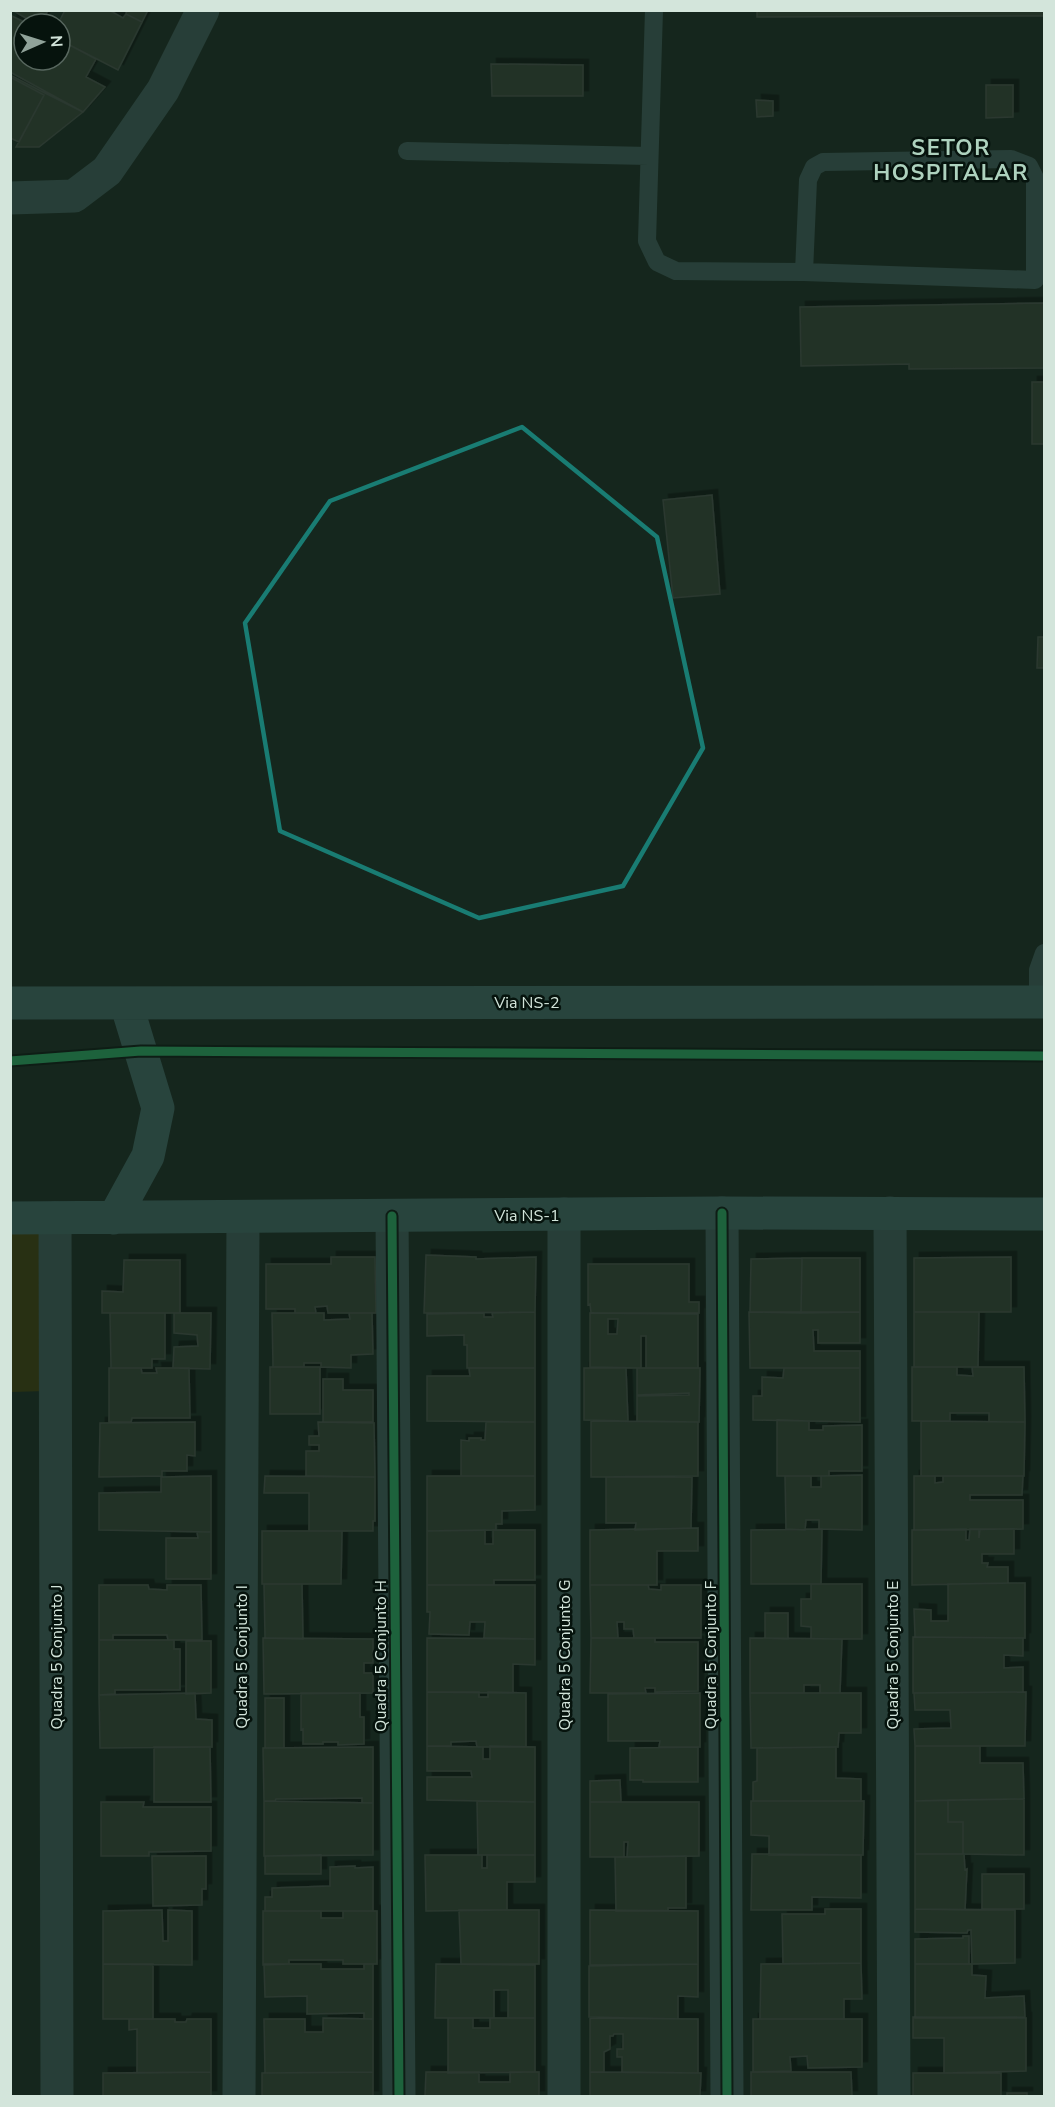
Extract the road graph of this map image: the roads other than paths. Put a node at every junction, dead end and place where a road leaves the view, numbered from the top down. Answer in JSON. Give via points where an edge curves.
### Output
{"nodes":[{"id":1,"x":203,"y":10,"type":"edge"},
{"id":2,"x":654,"y":10,"type":"edge"},
{"id":3,"x":408,"y":151,"type":"dead end"},
{"id":4,"x":649,"y":156,"type":"junction"},
{"id":5,"x":10,"y":198,"type":"edge"},
{"id":6,"x":804,"y":272,"type":"junction"},
{"id":7,"x":1040,"y":280,"type":"edge"},
{"id":8,"x":1044,"y":953,"type":"edge"},
{"id":9,"x":126,"y":1002,"type":"junction"},
{"id":10,"x":1041,"y":1002,"type":"edge"},
{"id":11,"x":10,"y":1003,"type":"edge"},
{"id":12,"x":722,"y":1213,"type":"junction"},
{"id":13,"x":564,"y":1214,"type":"junction"},
{"id":14,"x":891,"y":1214,"type":"junction"},
{"id":15,"x":1044,"y":1214,"type":"edge"},
{"id":16,"x":243,"y":1216,"type":"junction"},
{"id":17,"x":392,"y":1216,"type":"junction"},
{"id":18,"x":10,"y":1218,"type":"edge"},
{"id":19,"x":55,"y":1218,"type":"junction"},
{"id":20,"x":114,"y":1218,"type":"junction"},
{"id":21,"x":57,"y":2097,"type":"edge"},
{"id":22,"x":239,"y":2097,"type":"edge"},
{"id":23,"x":399,"y":2097,"type":"edge"},
{"id":24,"x":564,"y":2097,"type":"edge"},
{"id":25,"x":728,"y":2097,"type":"edge"},
{"id":26,"x":894,"y":2097,"type":"edge"}],
"edges":[{"from":1,"to":5,"type":"street","via":[[163,90],[107,171],[74,196]]},
{"from":2,"to":4,"type":"lane"},
{"from":3,"to":4,"type":"lane"},
{"from":4,"to":6,"type":"lane","via":[[647,241],[657,262],[676,271]]},
{"from":6,"to":7,"type":"lane"},
{"from":6,"to":7,"type":"lane","via":[[808,180],[814,167],[823,162],[1011,159],[1029,166],[1035,178]]},
{"from":8,"to":10,"type":"lane","via":[[1038,970]]},
{"from":9,"to":10,"type":"main road","name":"Via NS-2"},
{"from":9,"to":11,"type":"main road","name":"Via NS-2"},
{"from":9,"to":20,"type":"main road","via":[[158,1108],[148,1156]]},
{"from":12,"to":13,"type":"main road","name":"Via NS-1"},
{"from":12,"to":14,"type":"main road","name":"Via NS-1"},
{"from":12,"to":25,"type":"street","name":"Quadra 5 Conjunto F"},
{"from":13,"to":17,"type":"main road","name":"Via NS-1"},
{"from":13,"to":24,"type":"street","name":"Quadra 5 Conjunto G"},
{"from":14,"to":15,"type":"main road","name":"Via NS-1"},
{"from":14,"to":26,"type":"street","name":"Quadra 5 Conjunto E"},
{"from":16,"to":17,"type":"main road","name":"Via NS-1"},
{"from":16,"to":20,"type":"main road","name":"Via NS-1"},
{"from":16,"to":22,"type":"street","name":"Quadra 5 Conjunto I"},
{"from":17,"to":23,"type":"street","name":"Quadra 5 Conjunto H"},
{"from":18,"to":19,"type":"main road","name":"Via NS-1"},
{"from":19,"to":20,"type":"main road","name":"Via NS-1"},
{"from":19,"to":21,"type":"street","name":"Quadra 5 Conjunto J"}]}
